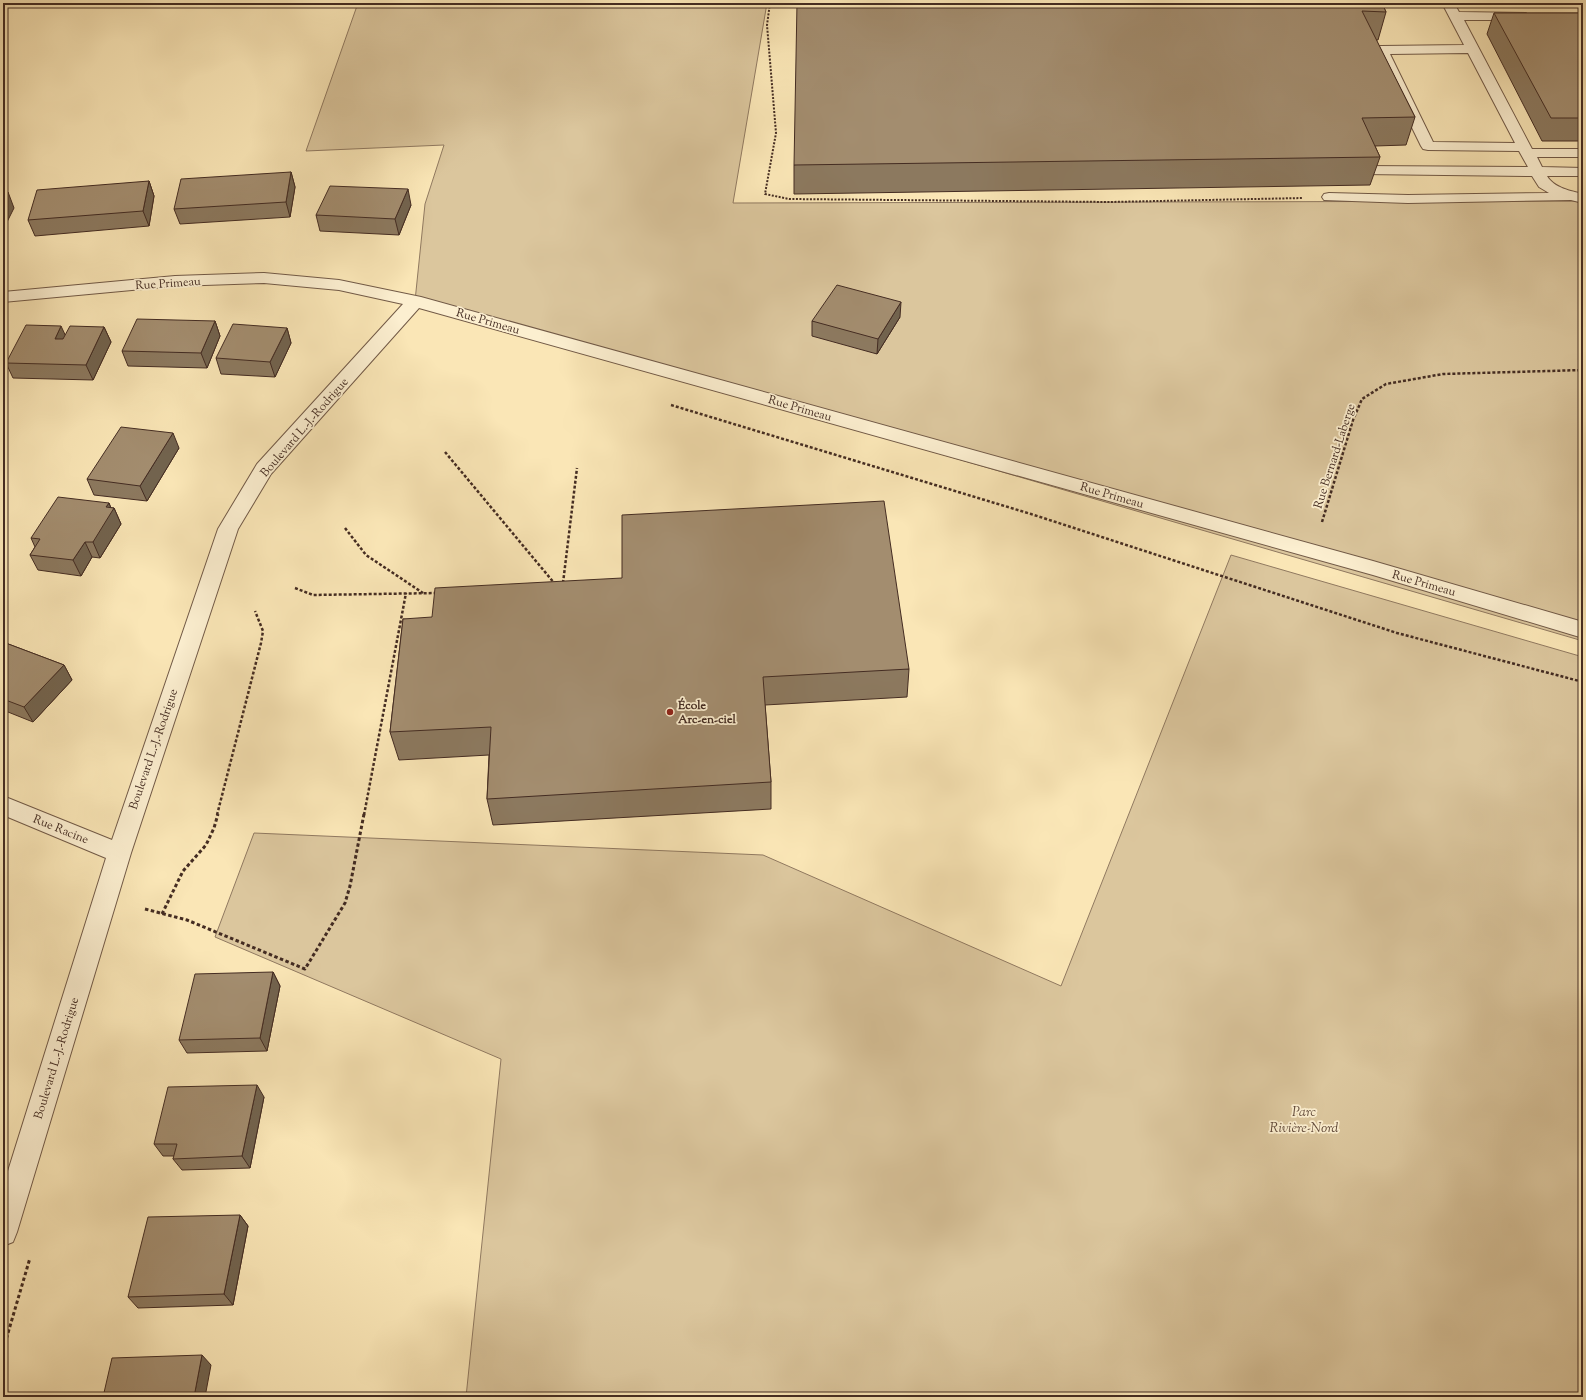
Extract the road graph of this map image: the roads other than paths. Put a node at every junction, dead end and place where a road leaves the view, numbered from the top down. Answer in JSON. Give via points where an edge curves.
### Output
{"nodes":[{"id":1,"x":1448,"y":3,"type":"edge"},
{"id":2,"x":1456,"y":16,"type":"junction"},
{"id":3,"x":1531,"y":16,"type":"edge"},
{"id":4,"x":1473,"y":49,"type":"junction"},
{"id":5,"x":1526,"y":150,"type":"junction"},
{"id":6,"x":1583,"y":153,"type":"edge"},
{"id":7,"x":1364,"y":170,"type":"edge"},
{"id":8,"x":1538,"y":172,"type":"junction"},
{"id":9,"x":1583,"y":172,"type":"edge"},
{"id":10,"x":1329,"y":197,"type":"road end"},
{"id":11,"x":1578,"y":198,"type":"edge"},
{"id":12,"x":3,"y":297,"type":"edge"},
{"id":13,"x":415,"y":300,"type":"junction"},
{"id":14,"x":1583,"y":630,"type":"edge"},
{"id":15,"x":3,"y":805,"type":"edge"},
{"id":16,"x":119,"y":853,"type":"junction"},
{"id":17,"x":3,"y":1232,"type":"edge"}],
"edges":[{"from":1,"to":2,"type":"lane"},
{"from":2,"to":3,"type":"lane"},
{"from":2,"to":4,"type":"lane"},
{"from":4,"to":5,"type":"lane"},
{"from":4,"to":5,"type":"lane","via":[[1381,50],[1428,146]]},
{"from":5,"to":6,"type":"lane"},
{"from":5,"to":8,"type":"lane"},
{"from":7,"to":8,"type":"lane"},
{"from":8,"to":9,"type":"lane"},
{"from":8,"to":11,"type":"lane","via":[[1544,184],[1551,189]]},
{"from":10,"to":11,"type":"lane"},
{"from":12,"to":13,"type":"street","name":"Rue Primeau","via":[[175,281],[264,278],[339,285]]},
{"from":13,"to":14,"type":"street","name":"Rue Primeau","via":[[1313,551]]},
{"from":13,"to":16,"type":"street","name":"Boulevard L.-J.-Rodrigue","via":[[264,469],[228,529]]},
{"from":15,"to":16,"type":"street","name":"Rue Racine"},
{"from":16,"to":17,"type":"street","name":"Boulevard L.-J.-Rodrigue"}]}
